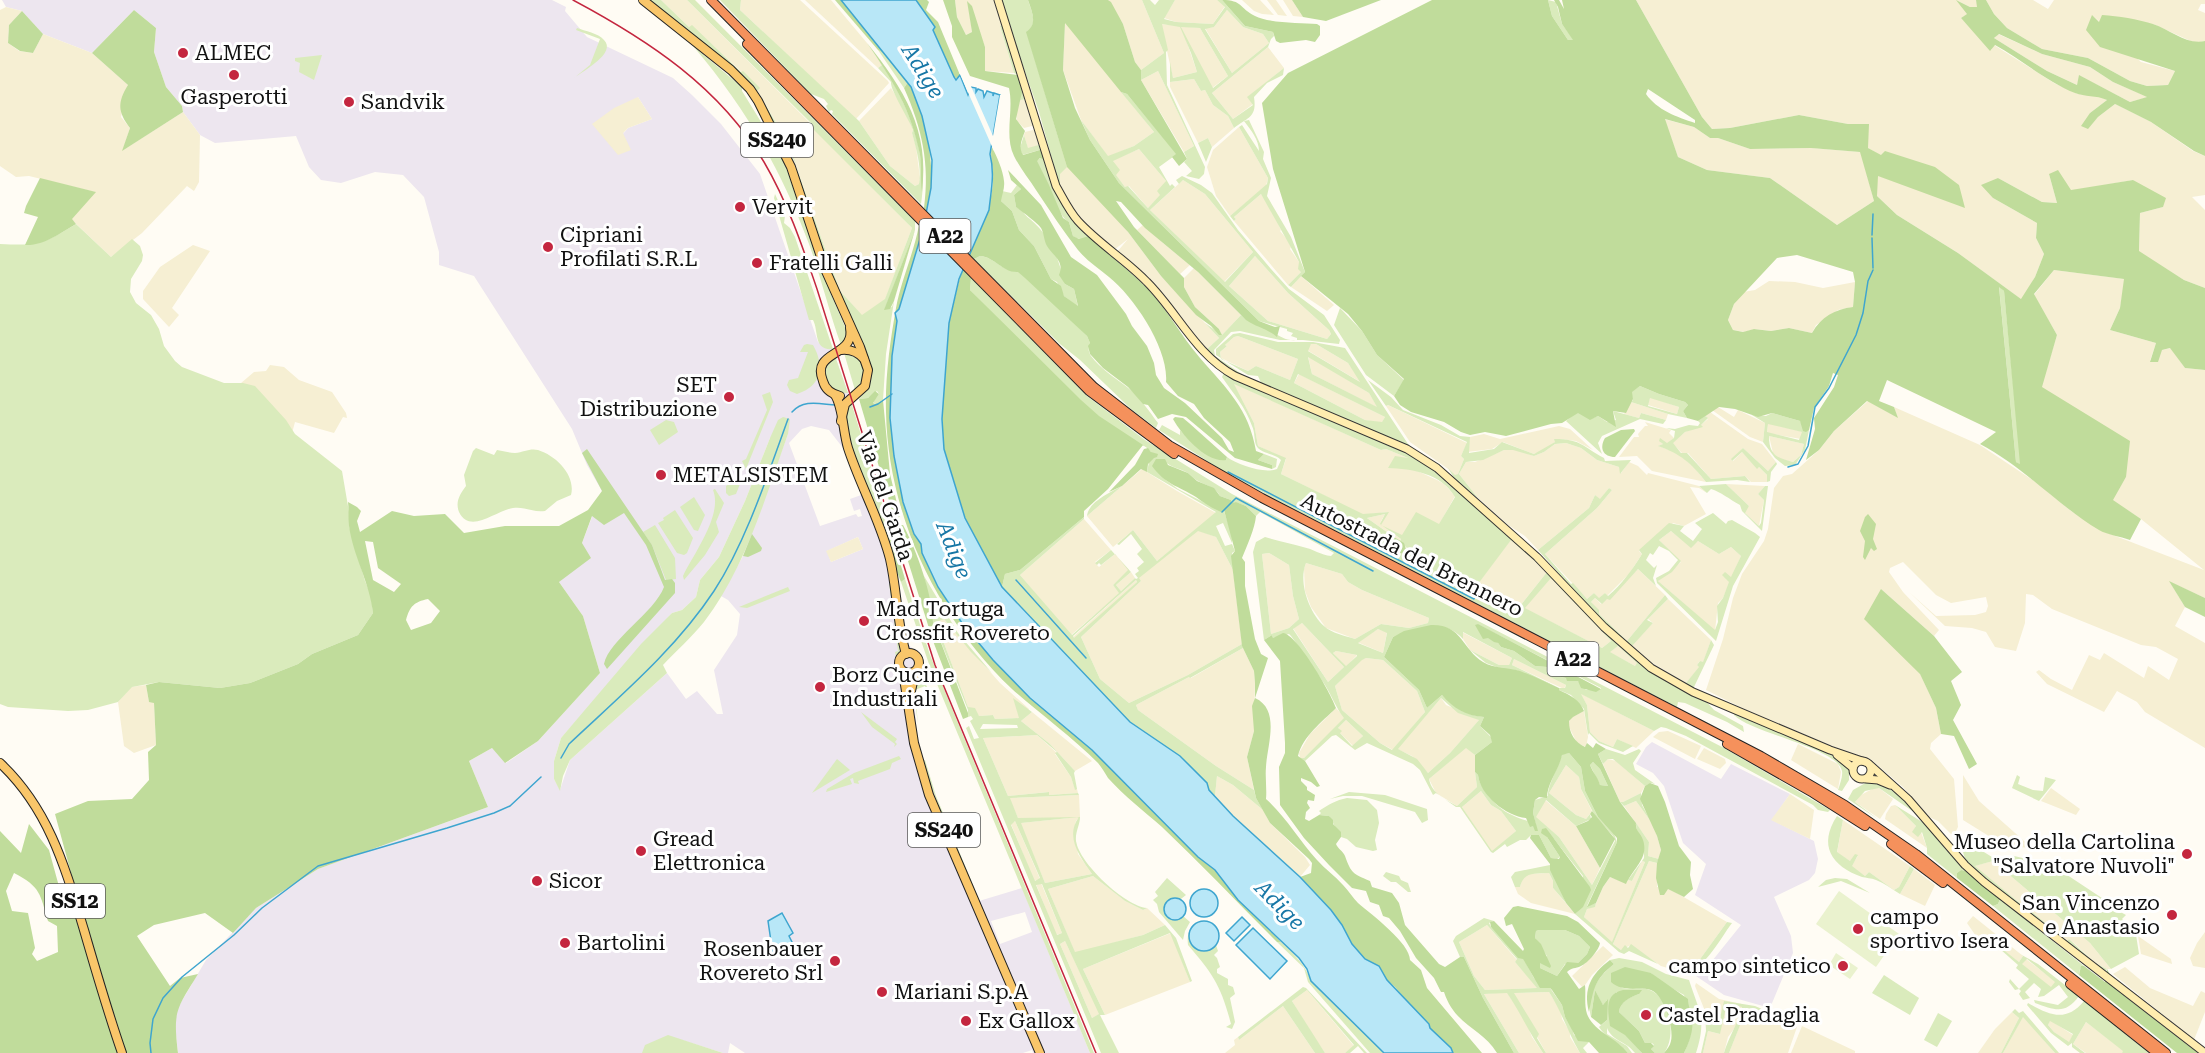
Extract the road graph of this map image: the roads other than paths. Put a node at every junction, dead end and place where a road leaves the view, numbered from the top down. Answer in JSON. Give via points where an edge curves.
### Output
{"nodes":[{"id":1,"x":703,"y":0,"type":"edge"},
{"id":2,"x":711,"y":0,"type":"edge"},
{"id":3,"x":998,"y":0,"type":"edge"},
{"id":4,"x":645,"y":1,"type":"edge"},
{"id":5,"x":910,"y":205,"type":"junction"},
{"id":6,"x":978,"y":274,"type":"junction"},
{"id":7,"x":847,"y":318,"type":"junction"},
{"id":8,"x":841,"y":350,"type":"junction"},
{"id":9,"x":866,"y":363,"type":"junction"},
{"id":10,"x":835,"y":395,"type":"junction"},
{"id":11,"x":851,"y":396,"type":"junction"},
{"id":12,"x":842,"y":421,"type":"junction"},
{"id":13,"x":906,"y":654,"type":"junction"},
{"id":14,"x":903,"y":672,"type":"junction"},
{"id":15,"x":915,"y":673,"type":"junction"},
{"id":16,"x":1830,"y":750,"type":"junction"},
{"id":17,"x":0,"y":763,"type":"edge"},
{"id":18,"x":1867,"y":763,"type":"junction"},
{"id":19,"x":1853,"y":768,"type":"junction"},
{"id":20,"x":1865,"y":779,"type":"junction"},
{"id":21,"x":1897,"y":789,"type":"junction"},
{"id":22,"x":1008,"y":981,"type":"junction"},
{"id":23,"x":122,"y":1053,"type":"edge"},
{"id":24,"x":1041,"y":1053,"type":"edge"},
{"id":25,"x":2157,"y":1053,"type":"edge"},
{"id":26,"x":2166,"y":1053,"type":"edge"},
{"id":27,"x":2205,"y":1053,"type":"edge"}],
"edges":[{"from":1,"to":5,"type":"highway","name":"Autostrada del Brennero","number":"A22"},
{"from":2,"to":5,"type":"highway","name":"Autostrada del Brennero","number":"A22"},
{"from":3,"to":16,"type":"main road","via":[[1056,186],[1068,208],[1146,281],[1210,358],[1235,375],[1417,454],[1483,507],[1651,668],[1693,692]]},
{"from":4,"to":7,"type":"main road","name":"Via del Garda","number":"SS240","via":[[741,79],[758,101],[790,167],[825,269]]},
{"from":5,"to":6,"type":"highway","name":"Autostrada del Brennero","number":"A22"},
{"from":6,"to":25,"type":"highway","name":"Autostrada del Brennero","number":"A22","via":[[1089,391],[1164,448],[1257,502],[1712,737],[1820,797],[1911,858]]},
{"from":6,"to":26,"type":"highway","name":"Autostrada del Brennero","number":"A22","via":[[1094,387],[1169,445],[1262,498],[1761,756],[1836,800],[1916,854]]},
{"from":7,"to":8,"type":"main road","name":"Via del Garda","via":[[851,337]]},
{"from":7,"to":9,"type":"main road","name":"Via del Garda"},
{"from":8,"to":9,"type":"main road","via":[[857,353]]},
{"from":8,"to":10,"type":"main road","name":"Via del Garda","via":[[828,357],[821,370],[825,387]]},
{"from":9,"to":11,"type":"main road","name":"Via del Garda","via":[[866,383]]},
{"from":10,"to":11,"type":"main road"},
{"from":10,"to":12,"type":"main road","name":"Via del Garda"},
{"from":11,"to":12,"type":"main road","name":"Via del Garda"},
{"from":12,"to":13,"type":"main road","name":"Via del Garda","via":[[847,446],[886,544]]},
{"from":13,"to":14,"type":"main road","name":"Via del Garda","via":[[899,662]]},
{"from":13,"to":15,"type":"main road","name":"Via del Garda","via":[[916,655],[919,660]]},
{"from":14,"to":15,"type":"main road"},
{"from":14,"to":22,"type":"main road","name":"Via del Garda","number":"SS240","via":[[914,743],[929,795]]},
{"from":15,"to":22,"type":"main road","name":"Via del Garda","number":"SS240","via":[[911,688],[914,720],[926,779]]},
{"from":16,"to":18,"type":"main road"},
{"from":16,"to":19,"type":"main road"},
{"from":17,"to":23,"type":"main road","number":"SS12","via":[[31,799],[52,836]]},
{"from":18,"to":19,"type":"main road","via":[[1857,763]]},
{"from":18,"to":20,"type":"main road","via":[[1871,771]]},
{"from":18,"to":21,"type":"main road"},
{"from":19,"to":20,"type":"main road","via":[[1857,778]]},
{"from":20,"to":21,"type":"main road"},
{"from":21,"to":27,"type":"main road","via":[[1984,882]]},
{"from":22,"to":24,"type":"main road","name":"Via del Garda","number":"SS240"}]}
